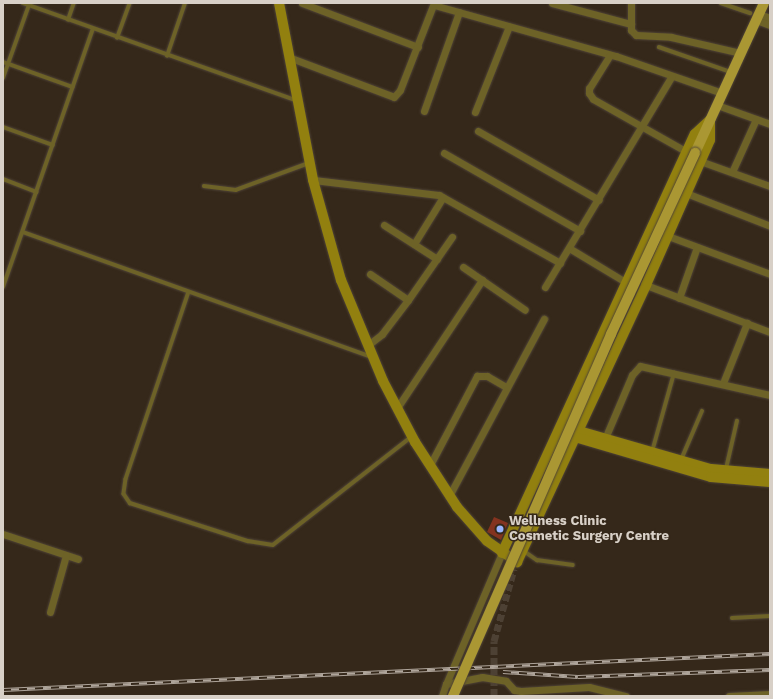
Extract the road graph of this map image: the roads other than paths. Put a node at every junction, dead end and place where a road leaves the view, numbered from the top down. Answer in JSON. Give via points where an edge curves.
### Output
{"nodes":[{"id":1,"x":23,"y":3,"type":"edge"},
{"id":2,"x":74,"y":3,"type":"edge"},
{"id":3,"x":130,"y":3,"type":"edge"},
{"id":4,"x":185,"y":3,"type":"edge"},
{"id":5,"x":279,"y":3,"type":"edge"},
{"id":6,"x":302,"y":3,"type":"edge"},
{"id":7,"x":552,"y":3,"type":"edge"},
{"id":8,"x":631,"y":3,"type":"edge"},
{"id":9,"x":721,"y":3,"type":"edge"},
{"id":10,"x":764,"y":3,"type":"edge"},
{"id":11,"x":434,"y":4,"type":"edge"},
{"id":12,"x":29,"y":5,"type":"junction"},
{"id":13,"x":459,"y":12,"type":"junction"},
{"id":14,"x":755,"y":16,"type":"junction"},
{"id":15,"x":770,"y":18,"type":"edge"},
{"id":16,"x":68,"y":20,"type":"junction"},
{"id":17,"x":631,"y":24,"type":"junction"},
{"id":18,"x":770,"y":25,"type":"edge"},
{"id":19,"x":508,"y":26,"type":"junction"},
{"id":20,"x":93,"y":29,"type":"junction"},
{"id":21,"x":117,"y":38,"type":"junction"},
{"id":22,"x":418,"y":47,"type":"junction"},
{"id":23,"x":659,"y":47,"type":"dead end"},
{"id":24,"x":741,"y":53,"type":"junction"},
{"id":25,"x":610,"y":55,"type":"junction"},
{"id":26,"x":167,"y":56,"type":"junction"},
{"id":27,"x":291,"y":58,"type":"junction"},
{"id":28,"x":3,"y":62,"type":"edge"},
{"id":29,"x":8,"y":64,"type":"junction"},
{"id":30,"x":732,"y":72,"type":"junction"},
{"id":31,"x":672,"y":76,"type":"junction"},
{"id":32,"x":3,"y":78,"type":"edge"},
{"id":33,"x":73,"y":87,"type":"junction"},
{"id":34,"x":722,"y":93,"type":"junction"},
{"id":35,"x":298,"y":101,"type":"junction"},
{"id":36,"x":717,"y":105,"type":"junction"},
{"id":37,"x":424,"y":111,"type":"dead end"},
{"id":38,"x":475,"y":112,"type":"dead end"},
{"id":39,"x":756,"y":120,"type":"junction"},
{"id":40,"x":770,"y":124,"type":"edge"},
{"id":41,"x":642,"y":125,"type":"junction"},
{"id":42,"x":3,"y":127,"type":"edge"},
{"id":43,"x":478,"y":131,"type":"dead end"},
{"id":44,"x":53,"y":145,"type":"junction"},
{"id":45,"x":444,"y":153,"type":"dead end"},
{"id":46,"x":694,"y":155,"type":"junction"},
{"id":47,"x":310,"y":163,"type":"junction"},
{"id":48,"x":732,"y":172,"type":"junction"},
{"id":49,"x":3,"y":179,"type":"edge"},
{"id":50,"x":313,"y":180,"type":"junction"},
{"id":51,"x":769,"y":184,"type":"edge"},
{"id":52,"x":204,"y":186,"type":"dead end"},
{"id":53,"x":37,"y":192,"type":"junction"},
{"id":54,"x":686,"y":194,"type":"junction"},
{"id":55,"x":443,"y":197,"type":"junction"},
{"id":56,"x":599,"y":200,"type":"junction"},
{"id":57,"x":384,"y":225,"type":"dead end"},
{"id":58,"x":770,"y":226,"type":"edge"},
{"id":59,"x":580,"y":231,"type":"junction"},
{"id":60,"x":23,"y":232,"type":"junction"},
{"id":61,"x":668,"y":236,"type":"junction"},
{"id":62,"x":452,"y":237,"type":"dead end"},
{"id":63,"x":414,"y":244,"type":"junction"},
{"id":64,"x":697,"y":247,"type":"junction"},
{"id":65,"x":569,"y":248,"type":"junction"},
{"id":66,"x":436,"y":259,"type":"junction"},
{"id":67,"x":560,"y":263,"type":"junction"},
{"id":68,"x":463,"y":267,"type":"dead end"},
{"id":69,"x":370,"y":274,"type":"dead end"},
{"id":70,"x":770,"y":274,"type":"edge"},
{"id":71,"x":482,"y":280,"type":"junction"},
{"id":72,"x":627,"y":283,"type":"junction"},
{"id":73,"x":646,"y":285,"type":"junction"},
{"id":74,"x":3,"y":287,"type":"edge"},
{"id":75,"x":545,"y":287,"type":"dead end"},
{"id":76,"x":189,"y":292,"type":"junction"},
{"id":77,"x":679,"y":298,"type":"junction"},
{"id":78,"x":408,"y":300,"type":"junction"},
{"id":79,"x":526,"y":310,"type":"dead end"},
{"id":80,"x":544,"y":319,"type":"dead end"},
{"id":81,"x":747,"y":323,"type":"junction"},
{"id":82,"x":770,"y":332,"type":"edge"},
{"id":83,"x":368,"y":346,"type":"junction"},
{"id":84,"x":372,"y":356,"type":"junction"},
{"id":85,"x":674,"y":373,"type":"junction"},
{"id":86,"x":723,"y":384,"type":"junction"},
{"id":87,"x":506,"y":387,"type":"junction"},
{"id":88,"x":770,"y":395,"type":"edge"},
{"id":89,"x":397,"y":408,"type":"junction"},
{"id":90,"x":702,"y":411,"type":"dead end"},
{"id":91,"x":737,"y":421,"type":"dead end"},
{"id":92,"x":559,"y":428,"type":"junction"},
{"id":93,"x":576,"y":434,"type":"junction"},
{"id":94,"x":412,"y":436,"type":"junction"},
{"id":95,"x":603,"y":443,"type":"junction"},
{"id":96,"x":652,"y":453,"type":"junction"},
{"id":97,"x":680,"y":461,"type":"junction"},
{"id":98,"x":430,"y":465,"type":"junction"},
{"id":99,"x":726,"y":470,"type":"junction"},
{"id":100,"x":770,"y":474,"type":"edge"},
{"id":101,"x":770,"y":482,"type":"edge"},
{"id":102,"x":449,"y":496,"type":"junction"},
{"id":103,"x":3,"y":534,"type":"edge"},
{"id":104,"x":522,"y":550,"type":"junction"},
{"id":105,"x":502,"y":553,"type":"junction"},
{"id":106,"x":66,"y":555,"type":"junction"},
{"id":107,"x":78,"y":559,"type":"dead end"},
{"id":108,"x":573,"y":565,"type":"dead end"},
{"id":109,"x":50,"y":612,"type":"dead end"},
{"id":110,"x":770,"y":616,"type":"edge"},
{"id":111,"x":732,"y":618,"type":"dead end"},
{"id":112,"x":446,"y":684,"type":"junction"},
{"id":113,"x":518,"y":694,"type":"edge"},
{"id":114,"x":770,"y":694,"type":"edge"},
{"id":115,"x":442,"y":696,"type":"edge"},
{"id":116,"x":453,"y":696,"type":"edge"},
{"id":117,"x":626,"y":696,"type":"edge"},
{"id":118,"x":729,"y":696,"type":"edge"}],
"edges":[{"from":1,"to":12,"type":"lane"},
{"from":2,"to":16,"type":"lane"},
{"from":3,"to":21,"type":"lane"},
{"from":4,"to":26,"type":"lane"},
{"from":5,"to":27,"type":"street"},
{"from":6,"to":22,"type":"street"},
{"from":7,"to":17,"type":"street"},
{"from":8,"to":17,"type":"street"},
{"from":9,"to":14,"type":"lane"},
{"from":10,"to":14,"type":"main road"},
{"from":11,"to":13,"type":"street"},
{"from":11,"to":22,"type":"street"},
{"from":12,"to":16,"type":"lane"},
{"from":12,"to":29,"type":"lane"},
{"from":13,"to":19,"type":"street"},
{"from":13,"to":37,"type":"street"},
{"from":14,"to":15,"type":"street"},
{"from":14,"to":18,"type":"street"},
{"from":14,"to":24,"type":"main road"},
{"from":16,"to":20,"type":"lane"},
{"from":17,"to":24,"type":"street","via":[[631,30],[636,35],[671,37]]},
{"from":19,"to":25,"type":"street"},
{"from":19,"to":38,"type":"street"},
{"from":20,"to":21,"type":"lane"},
{"from":20,"to":33,"type":"lane"},
{"from":21,"to":26,"type":"lane"},
{"from":22,"to":27,"type":"street","via":[[400,90],[394,97]]},
{"from":23,"to":30,"type":"lane"},
{"from":24,"to":30,"type":"main road"},
{"from":25,"to":31,"type":"street"},
{"from":25,"to":41,"type":"street","via":[[589,88],[589,94],[593,99]]},
{"from":26,"to":35,"type":"lane"},
{"from":27,"to":35,"type":"street"},
{"from":28,"to":29,"type":"lane"},
{"from":29,"to":32,"type":"lane"},
{"from":29,"to":33,"type":"lane"},
{"from":30,"to":34,"type":"main road"},
{"from":31,"to":34,"type":"street"},
{"from":31,"to":41,"type":"street"},
{"from":33,"to":44,"type":"lane"},
{"from":34,"to":36,"type":"main road"},
{"from":35,"to":47,"type":"street"},
{"from":36,"to":39,"type":"street"},
{"from":36,"to":46,"type":"main road"},
{"from":39,"to":40,"type":"street"},
{"from":39,"to":48,"type":"street"},
{"from":41,"to":46,"type":"street"},
{"from":41,"to":56,"type":"street"},
{"from":42,"to":44,"type":"lane"},
{"from":43,"to":56,"type":"street"},
{"from":44,"to":53,"type":"lane"},
{"from":45,"to":59,"type":"street"},
{"from":46,"to":48,"type":"street"},
{"from":46,"to":54,"type":"street"},
{"from":46,"to":72,"type":"street"},
{"from":46,"to":116,"type":"main road","bridge":true,"via":[[611,334]]},
{"from":47,"to":50,"type":"street"},
{"from":47,"to":52,"type":"lane","via":[[236,190]]},
{"from":48,"to":51,"type":"street"},
{"from":49,"to":53,"type":"lane"},
{"from":50,"to":55,"type":"street"},
{"from":50,"to":83,"type":"street","via":[[341,280]]},
{"from":53,"to":60,"type":"lane"},
{"from":54,"to":58,"type":"street"},
{"from":54,"to":61,"type":"street"},
{"from":55,"to":63,"type":"street"},
{"from":55,"to":67,"type":"street"},
{"from":56,"to":59,"type":"street"},
{"from":57,"to":63,"type":"street"},
{"from":59,"to":65,"type":"street"},
{"from":60,"to":74,"type":"lane"},
{"from":60,"to":76,"type":"lane"},
{"from":61,"to":64,"type":"street"},
{"from":61,"to":73,"type":"street"},
{"from":62,"to":66,"type":"street"},
{"from":63,"to":66,"type":"street"},
{"from":64,"to":70,"type":"street"},
{"from":64,"to":77,"type":"street"},
{"from":65,"to":67,"type":"street"},
{"from":65,"to":72,"type":"street"},
{"from":66,"to":78,"type":"street"},
{"from":67,"to":75,"type":"street"},
{"from":68,"to":71,"type":"street"},
{"from":69,"to":78,"type":"street"},
{"from":71,"to":79,"type":"street"},
{"from":71,"to":89,"type":"street"},
{"from":72,"to":92,"type":"street"},
{"from":73,"to":77,"type":"street"},
{"from":73,"to":93,"type":"street"},
{"from":76,"to":84,"type":"lane","via":[[363,355]]},
{"from":76,"to":94,"type":"lane","via":[[126,479],[124,494],[130,503],[248,541],[273,545]]},
{"from":77,"to":81,"type":"street"},
{"from":78,"to":83,"type":"street","via":[[382,334]]},
{"from":80,"to":87,"type":"street"},
{"from":81,"to":82,"type":"street"},
{"from":81,"to":86,"type":"street"},
{"from":83,"to":84,"type":"street"},
{"from":84,"to":89,"type":"street"},
{"from":85,"to":86,"type":"street"},
{"from":85,"to":95,"type":"street","via":[[645,366],[636,368]]},
{"from":85,"to":96,"type":"lane"},
{"from":86,"to":88,"type":"street"},
{"from":87,"to":98,"type":"street","via":[[487,376],[477,376]]},
{"from":87,"to":102,"type":"street"},
{"from":89,"to":94,"type":"street"},
{"from":90,"to":97,"type":"lane"},
{"from":91,"to":99,"type":"lane"},
{"from":92,"to":93,"type":"street"},
{"from":92,"to":105,"type":"street"},
{"from":93,"to":95,"type":"street"},
{"from":93,"to":104,"type":"street"},
{"from":94,"to":98,"type":"street"},
{"from":95,"to":96,"type":"street"},
{"from":95,"to":101,"type":"street","via":[[711,477]]},
{"from":96,"to":97,"type":"street"},
{"from":97,"to":99,"type":"street"},
{"from":98,"to":102,"type":"street"},
{"from":99,"to":100,"type":"street"},
{"from":102,"to":105,"type":"street","via":[[487,541]]},
{"from":103,"to":106,"type":"street"},
{"from":104,"to":105,"type":"street","via":[[516,565]]},
{"from":104,"to":108,"type":"lane","via":[[537,560]]},
{"from":105,"to":112,"type":"street"},
{"from":106,"to":107,"type":"street"},
{"from":106,"to":109,"type":"street"},
{"from":110,"to":111,"type":"lane"},
{"from":112,"to":113,"type":"street","via":[[469,678],[490,677],[506,681]]},
{"from":112,"to":115,"type":"street"},
{"from":113,"to":117,"type":"street","via":[[590,686]]},
{"from":114,"to":118,"type":"street"}]}
